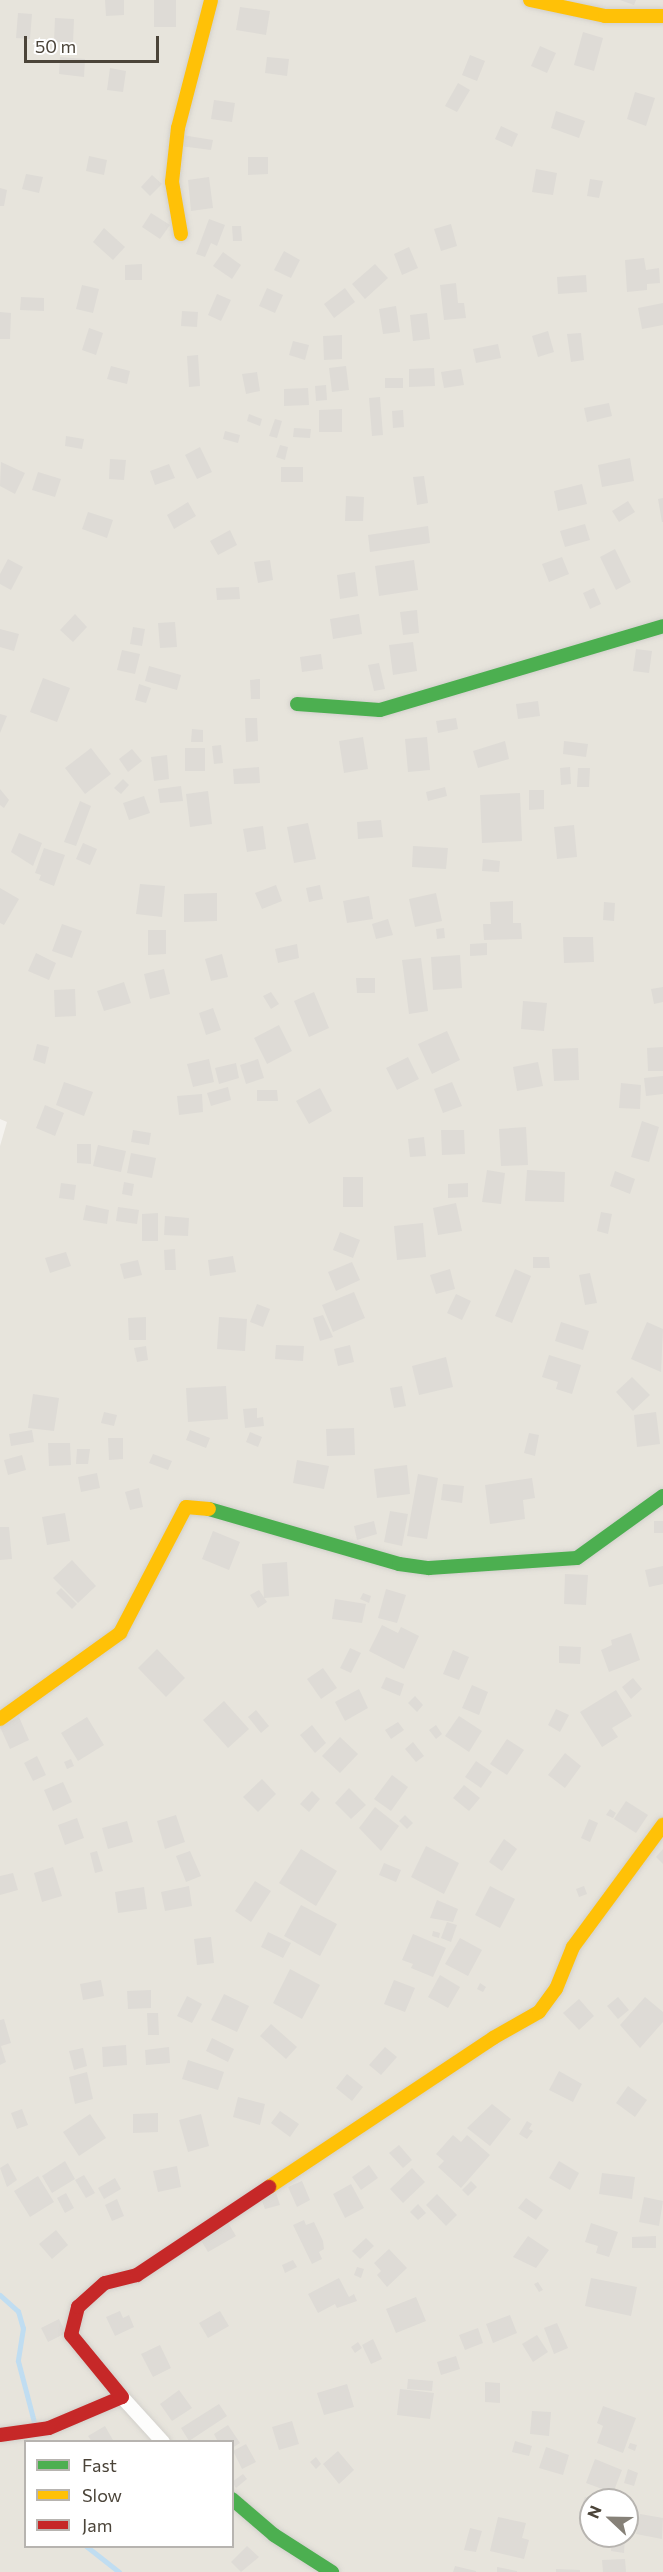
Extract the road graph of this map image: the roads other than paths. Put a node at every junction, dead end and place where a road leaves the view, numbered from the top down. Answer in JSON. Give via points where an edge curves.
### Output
{"nodes":[{"id":1,"x":211,"y":0,"type":"edge"},
{"id":2,"x":530,"y":0,"type":"edge"},
{"id":3,"x":663,"y":16,"type":"edge"},
{"id":4,"x":181,"y":234,"type":"dead end"},
{"id":5,"x":663,"y":626,"type":"edge"},
{"id":6,"x":297,"y":704,"type":"dead end"},
{"id":7,"x":663,"y":1496,"type":"edge"},
{"id":8,"x":0,"y":1719,"type":"edge"},
{"id":9,"x":663,"y":1825,"type":"edge"},
{"id":10,"x":122,"y":2397,"type":"junction"},
{"id":11,"x":0,"y":2435,"type":"edge"},
{"id":12,"x":161,"y":2440,"type":"edge"},
{"id":13,"x":234,"y":2501,"type":"edge"},
{"id":14,"x":332,"y":2572,"type":"edge"}],
"edges":[{"from":1,"to":4,"type":"street","via":[[178,128],[172,182]]},
{"from":2,"to":3,"type":"street","via":[[605,16]]},
{"from":5,"to":6,"type":"street","via":[[380,710]]},
{"from":7,"to":8,"type":"street","via":[[577,1558],[429,1568],[399,1564],[194,1505],[179,1515],[120,1633]]},
{"from":9,"to":10,"type":"street","via":[[573,1947],[556,1989],[539,2012],[493,2038],[137,2275],[105,2283],[78,2307],[71,2335]]},
{"from":10,"to":11,"type":"street","via":[[49,2428]]},
{"from":10,"to":12,"type":"street"},
{"from":13,"to":14,"type":"street","via":[[274,2535]]}]}
